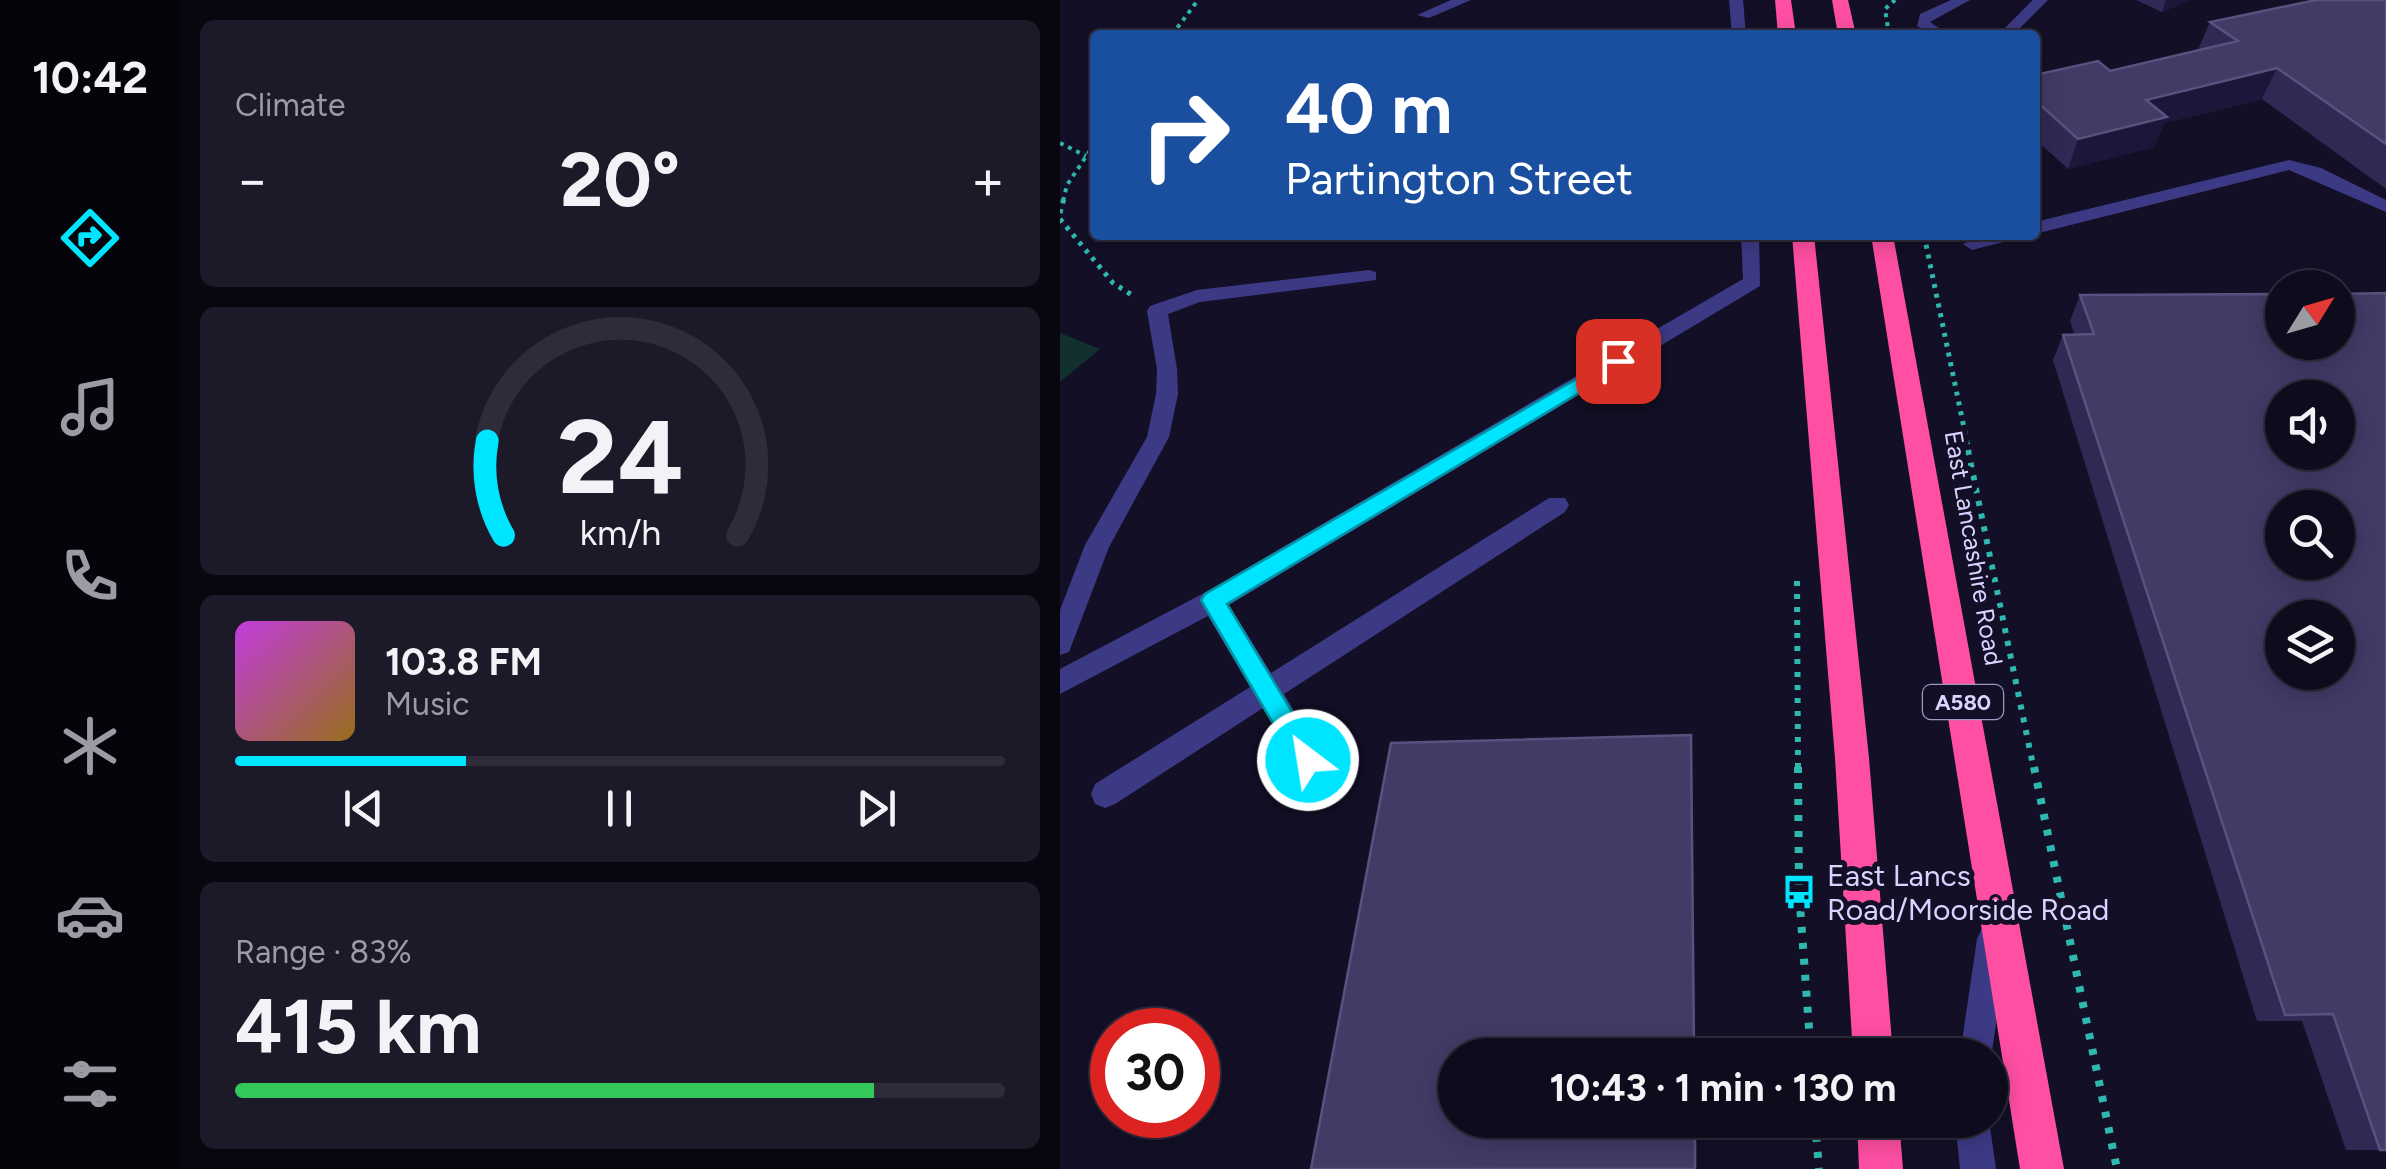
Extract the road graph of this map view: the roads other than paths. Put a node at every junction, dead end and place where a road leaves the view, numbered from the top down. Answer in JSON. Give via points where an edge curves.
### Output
{"nodes":[{"id":1,"x":1464,"y":0,"type":"edge"},
{"id":2,"x":1736,"y":0,"type":"edge"},
{"id":3,"x":1782,"y":0,"type":"edge"},
{"id":4,"x":1963,"y":0,"type":"edge"},
{"id":5,"x":2041,"y":0,"type":"edge"},
{"id":6,"x":1844,"y":1,"type":"edge"},
{"id":7,"x":1424,"y":15,"type":"dead end"},
{"id":8,"x":1739,"y":30,"type":"edge"},
{"id":9,"x":1786,"y":30,"type":"edge"},
{"id":10,"x":1846,"y":30,"type":"edge"},
{"id":11,"x":1933,"y":30,"type":"edge"},
{"id":12,"x":2010,"y":30,"type":"edge"},
{"id":13,"x":2386,"y":207,"type":"edge"},
{"id":14,"x":2040,"y":227,"type":"edge"},
{"id":15,"x":1750,"y":240,"type":"edge"},
{"id":16,"x":1803,"y":240,"type":"edge"},
{"id":17,"x":1883,"y":240,"type":"edge"},
{"id":18,"x":1988,"y":240,"type":"edge"},
{"id":19,"x":1972,"y":244,"type":"dead end"},
{"id":20,"x":1369,"y":276,"type":"dead end"},
{"id":21,"x":1557,"y":505,"type":"dead end"},
{"id":22,"x":1213,"y":600,"type":"junction"},
{"id":23,"x":1060,"y":648,"type":"edge"},
{"id":24,"x":1063,"y":680,"type":"edge"},
{"id":25,"x":1265,"y":689,"type":"junction"},
{"id":26,"x":1308,"y":760,"type":"dead end"},
{"id":27,"x":1105,"y":794,"type":"dead end"},
{"id":28,"x":1998,"y":904,"type":"junction"},
{"id":29,"x":1872,"y":1038,"type":"edge"},
{"id":30,"x":1979,"y":1038,"type":"edge"},
{"id":31,"x":1879,"y":1138,"type":"edge"},
{"id":32,"x":1974,"y":1138,"type":"edge"},
{"id":33,"x":1881,"y":1169,"type":"edge"},
{"id":34,"x":1978,"y":1169,"type":"edge"},
{"id":35,"x":2042,"y":1169,"type":"edge"}],
"edges":[{"from":1,"to":7,"type":"street"},
{"from":2,"to":8,"type":"street"},
{"from":3,"to":9,"type":"highway"},
{"from":4,"to":11,"type":"street","via":[[1925,17],[1922,24]]},
{"from":5,"to":12,"type":"street"},
{"from":6,"to":10,"type":"highway"},
{"from":13,"to":14,"type":"street","via":[[2318,170],[2289,165]]},
{"from":15,"to":22,"type":"street","via":[[1752,282]]},
{"from":16,"to":29,"type":"highway"},
{"from":17,"to":28,"type":"highway","name":"East Lancashire Road","number":"A580"},
{"from":18,"to":19,"type":"street"},
{"from":20,"to":23,"type":"street","via":[[1303,295],[1198,296],[1157,311],[1167,369],[1158,437],[1097,545]]},
{"from":21,"to":25,"type":"street"},
{"from":22,"to":24,"type":"street"},
{"from":22,"to":25,"type":"street"},
{"from":23,"to":24,"type":"street"},
{"from":25,"to":26,"type":"street"},
{"from":25,"to":27,"type":"street"},
{"from":28,"to":30,"type":"street"},
{"from":28,"to":35,"type":"highway","name":"East Lancashire Road","number":"A580"},
{"from":31,"to":33,"type":"highway"},
{"from":32,"to":34,"type":"street"}]}
